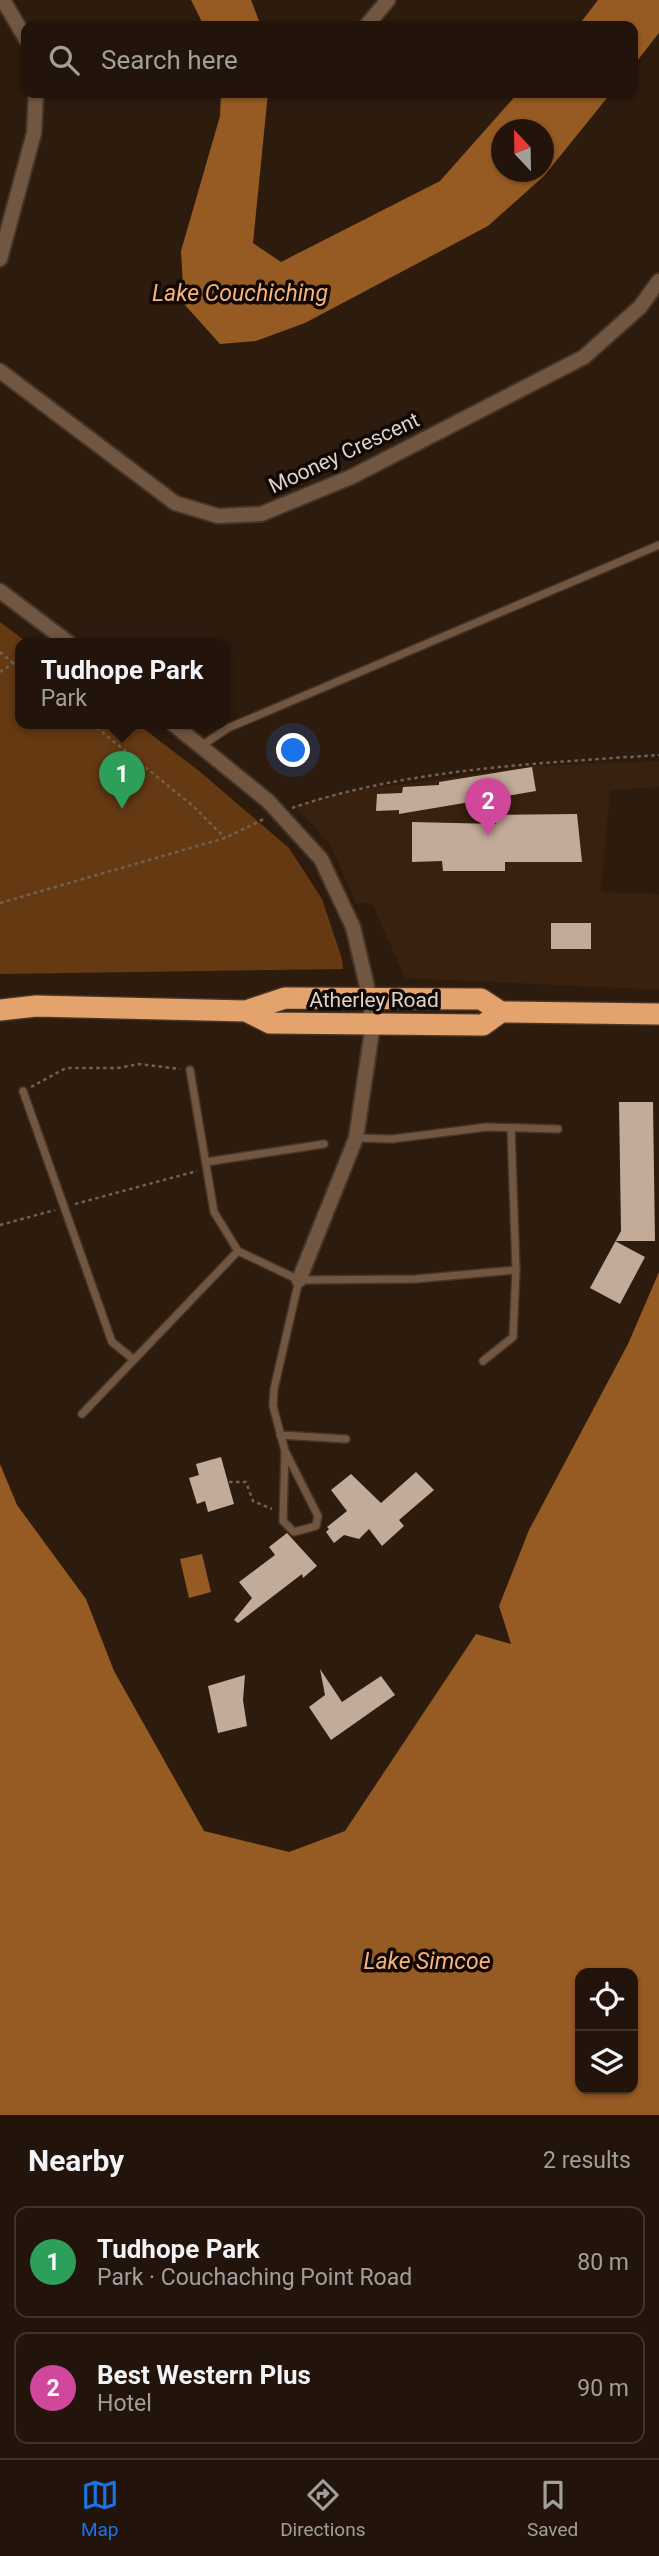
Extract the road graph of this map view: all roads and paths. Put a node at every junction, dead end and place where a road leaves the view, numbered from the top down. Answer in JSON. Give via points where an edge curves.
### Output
{"nodes":[{"id":1,"x":3,"y":0,"type":"edge"},
{"id":2,"x":388,"y":0,"type":"edge"},
{"id":3,"x":370,"y":21,"type":"edge"},
{"id":4,"x":21,"y":31,"type":"edge"},
{"id":5,"x":36,"y":98,"type":"edge"},
{"id":6,"x":0,"y":258,"type":"edge"},
{"id":7,"x":659,"y":281,"type":"edge"},
{"id":8,"x":0,"y":371,"type":"edge"},
{"id":9,"x":659,"y":545,"type":"edge"},
{"id":10,"x":0,"y":591,"type":"edge"},
{"id":11,"x":62,"y":638,"type":"edge"},
{"id":12,"x":0,"y":652,"type":"edge"},
{"id":13,"x":15,"y":662,"type":"edge"},
{"id":14,"x":12,"y":663,"type":"junction"},
{"id":15,"x":15,"y":665,"type":"edge"},
{"id":16,"x":0,"y":672,"type":"edge"},
{"id":17,"x":229,"y":728,"type":"edge"},
{"id":18,"x":98,"y":729,"type":"edge"},
{"id":19,"x":180,"y":729,"type":"edge"},
{"id":20,"x":226,"y":729,"type":"edge"},
{"id":21,"x":201,"y":746,"type":"junction"},
{"id":22,"x":659,"y":755,"type":"edge"},
{"id":23,"x":279,"y":812,"type":"junction"},
{"id":24,"x":225,"y":838,"type":"junction"},
{"id":25,"x":0,"y":903,"type":"edge"},
{"id":26,"x":370,"y":999,"type":"junction"},
{"id":27,"x":0,"y":1010,"type":"edge"},
{"id":28,"x":246,"y":1011,"type":"junction"},
{"id":29,"x":501,"y":1012,"type":"junction"},
{"id":30,"x":659,"y":1014,"type":"edge"},
{"id":31,"x":373,"y":1024,"type":"junction"},
{"id":32,"x":190,"y":1070,"type":"joint"},
{"id":33,"x":23,"y":1091,"type":"joint"},
{"id":34,"x":511,"y":1128,"type":"junction"},
{"id":35,"x":558,"y":1129,"type":"dead end"},
{"id":36,"x":356,"y":1138,"type":"junction"},
{"id":37,"x":324,"y":1143,"type":"dead end"},
{"id":38,"x":206,"y":1165,"type":"junction"},
{"id":39,"x":65,"y":1208,"type":"junction"},
{"id":40,"x":0,"y":1225,"type":"edge"},
{"id":41,"x":238,"y":1251,"type":"junction"},
{"id":42,"x":516,"y":1270,"type":"junction"},
{"id":43,"x":299,"y":1280,"type":"junction"},
{"id":44,"x":133,"y":1359,"type":"junction"},
{"id":45,"x":483,"y":1360,"type":"dead end"},
{"id":46,"x":82,"y":1413,"type":"dead end"},
{"id":47,"x":280,"y":1435,"type":"junction"},
{"id":48,"x":346,"y":1439,"type":"dead end"},
{"id":49,"x":285,"y":1451,"type":"junction"},
{"id":50,"x":229,"y":1482,"type":"dead end"},
{"id":51,"x":282,"y":1512,"type":"junction"}],
"edges":[{"from":1,"to":4,"type":"street"},
{"from":2,"to":3,"type":"street"},
{"from":5,"to":6,"type":"street","via":[[34,133]]},
{"from":7,"to":8,"type":"street","name":"Mooney Crescent","via":[[640,307],[584,357],[351,477],[261,514],[218,516],[175,503]]},
{"from":9,"to":17,"type":"lane"},
{"from":10,"to":11,"type":"street"},
{"from":12,"to":14,"type":"path"},
{"from":13,"to":14,"type":"path"},
{"from":14,"to":15,"type":"path"},
{"from":14,"to":16,"type":"path"},
{"from":18,"to":24,"type":"path"},
{"from":19,"to":21,"type":"street"},
{"from":20,"to":21,"type":"lane"},
{"from":21,"to":23,"type":"street"},
{"from":22,"to":23,"type":"path","via":[[533,763],[344,790]]},
{"from":23,"to":24,"type":"path"},
{"from":23,"to":26,"type":"street","via":[[321,859],[339,894],[353,927]]},
{"from":24,"to":25,"type":"path"},
{"from":26,"to":28,"type":"highway","name":"Atherley Road","via":[[285,998]]},
{"from":26,"to":29,"type":"highway","name":"Atherley Road","via":[[481,999]]},
{"from":26,"to":31,"type":"street"},
{"from":27,"to":28,"type":"highway","name":"Atherley Road","via":[[36,1006]]},
{"from":28,"to":31,"type":"highway","name":"Atherley Road","via":[[270,1024]]},
{"from":29,"to":30,"type":"highway","name":"Atherley Road"},
{"from":29,"to":31,"type":"highway","name":"Atherley Road","via":[[483,1025]]},
{"from":31,"to":36,"type":"street"},
{"from":32,"to":33,"type":"path","via":[[139,1063],[118,1068],[66,1068]]},
{"from":32,"to":38,"type":"lane"},
{"from":33,"to":39,"type":"lane"},
{"from":34,"to":35,"type":"lane"},
{"from":34,"to":36,"type":"lane"},
{"from":34,"to":42,"type":"lane"},
{"from":36,"to":43,"type":"street"},
{"from":37,"to":38,"type":"lane"},
{"from":38,"to":39,"type":"path"},
{"from":38,"to":41,"type":"lane","via":[[215,1212]]},
{"from":39,"to":40,"type":"path"},
{"from":39,"to":44,"type":"lane","via":[[112,1342]]},
{"from":41,"to":43,"type":"lane"},
{"from":41,"to":44,"type":"lane"},
{"from":42,"to":43,"type":"lane","via":[[415,1279]]},
{"from":42,"to":45,"type":"lane","via":[[513,1337]]},
{"from":43,"to":47,"type":"lane","via":[[274,1389]]},
{"from":44,"to":46,"type":"lane"},
{"from":47,"to":48,"type":"lane"},
{"from":47,"to":49,"type":"lane"},
{"from":49,"to":51,"type":"lane"},
{"from":49,"to":51,"type":"lane","via":[[318,1521],[310,1530],[295,1532],[286,1527]]},
{"from":50,"to":51,"type":"path","via":[[246,1482],[259,1506]]}]}
